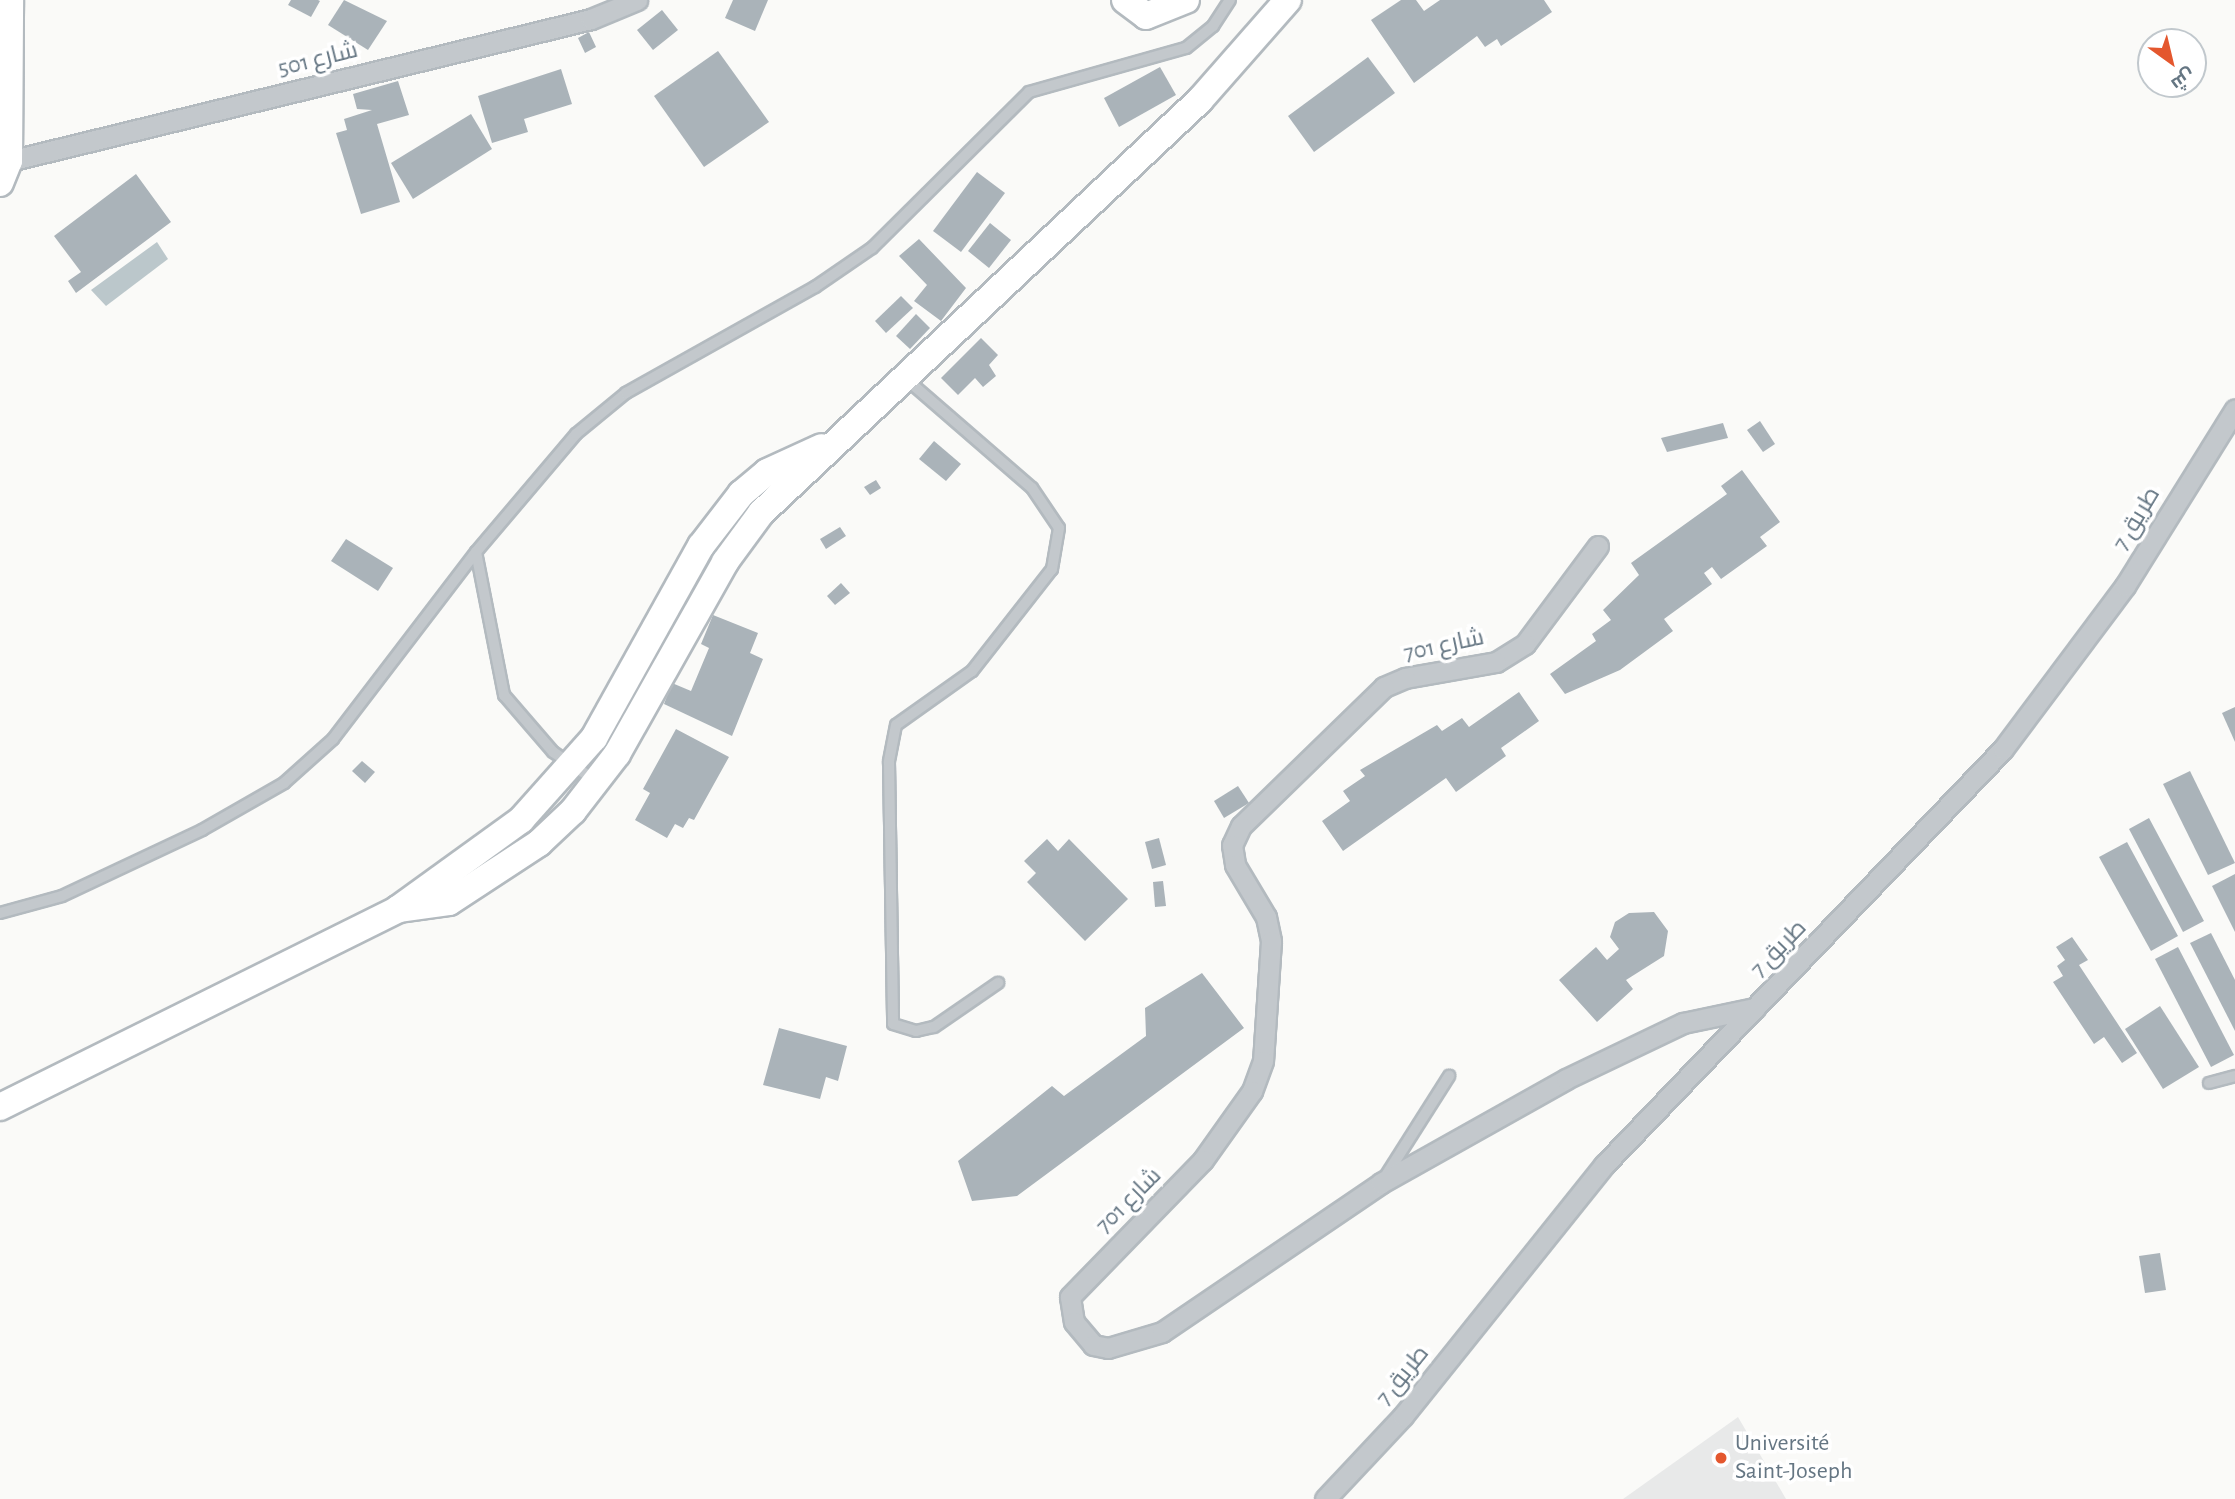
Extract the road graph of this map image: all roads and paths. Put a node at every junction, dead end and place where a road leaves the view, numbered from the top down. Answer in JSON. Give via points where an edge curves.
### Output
{"nodes":[{"id":1,"x":10,"y":0,"type":"edge"},
{"id":2,"x":637,"y":0,"type":"edge"},
{"id":3,"x":1125,"y":0,"type":"edge"},
{"id":4,"x":1186,"y":0,"type":"edge"},
{"id":5,"x":1230,"y":0,"type":"edge"},
{"id":6,"x":1288,"y":0,"type":"edge"},
{"id":7,"x":4,"y":153,"type":"edge"},
{"id":8,"x":905,"y":377,"type":"junction"},
{"id":9,"x":2235,"y":409,"type":"edge"},
{"id":10,"x":832,"y":443,"type":"junction"},
{"id":11,"x":1598,"y":546,"type":"dead end"},
{"id":12,"x":475,"y":552,"type":"junction"},
{"id":13,"x":573,"y":764,"type":"junction"},
{"id":14,"x":596,"y":782,"type":"junction"},
{"id":15,"x":398,"y":909,"type":"junction"},
{"id":16,"x":0,"y":914,"type":"edge"},
{"id":17,"x":998,"y":983,"type":"dead end"},
{"id":18,"x":1755,"y":1007,"type":"junction"},
{"id":19,"x":1449,"y":1076,"type":"dead end"},
{"id":20,"x":2235,"y":1076,"type":"edge"},
{"id":21,"x":2209,"y":1083,"type":"dead end"},
{"id":22,"x":0,"y":1107,"type":"edge"},
{"id":23,"x":1381,"y":1183,"type":"junction"},
{"id":24,"x":1325,"y":1499,"type":"edge"}],
"edges":[{"from":1,"to":7,"type":"street"},
{"from":2,"to":7,"type":"street","name":"شارع 501","via":[[591,19]]},
{"from":3,"to":4,"type":"street","via":[[1146,16]]},
{"from":5,"to":12,"type":"lane","via":[[1213,26],[1186,48],[1029,92],[872,248],[815,287],[626,393],[576,433]]},
{"from":6,"to":8,"type":"street","via":[[1200,100]]},
{"from":8,"to":10,"type":"street"},
{"from":8,"to":17,"type":"lane","via":[[1032,488],[1059,528],[1052,569],[972,671],[896,725],[889,762],[893,1024],[916,1031],[934,1027]]},
{"from":9,"to":18,"type":"street","name":"طريق 7","via":[[2125,586],[2003,749]]},
{"from":10,"to":13,"type":"street","via":[[767,472],[740,494],[701,546],[611,710]]},
{"from":10,"to":14,"type":"street","via":[[761,513],[725,562],[636,724]]},
{"from":11,"to":23,"type":"street","name":"شارع 701","via":[[1525,644],[1496,662],[1405,677],[1384,687],[1241,826],[1232,845],[1235,865],[1266,917],[1271,942],[1263,1061],[1252,1091],[1203,1160],[1070,1297],[1074,1322],[1093,1345],[1108,1348],[1162,1332]]},
{"from":12,"to":13,"type":"lane","via":[[504,695],[523,723]]},
{"from":12,"to":16,"type":"lane","via":[[333,739],[284,783],[202,830],[62,896]]},
{"from":13,"to":14,"type":"lane"},
{"from":13,"to":15,"type":"street","via":[[521,820]]},
{"from":14,"to":15,"type":"street","via":[[539,843],[489,877],[449,902]]},
{"from":15,"to":22,"type":"street"},
{"from":18,"to":23,"type":"street","name":"شارع 701","via":[[1650,1036]]},
{"from":18,"to":24,"type":"street","name":"طريق 7","via":[[1604,1165],[1403,1416]]},
{"from":19,"to":23,"type":"lane"},
{"from":20,"to":21,"type":"lane"}]}
